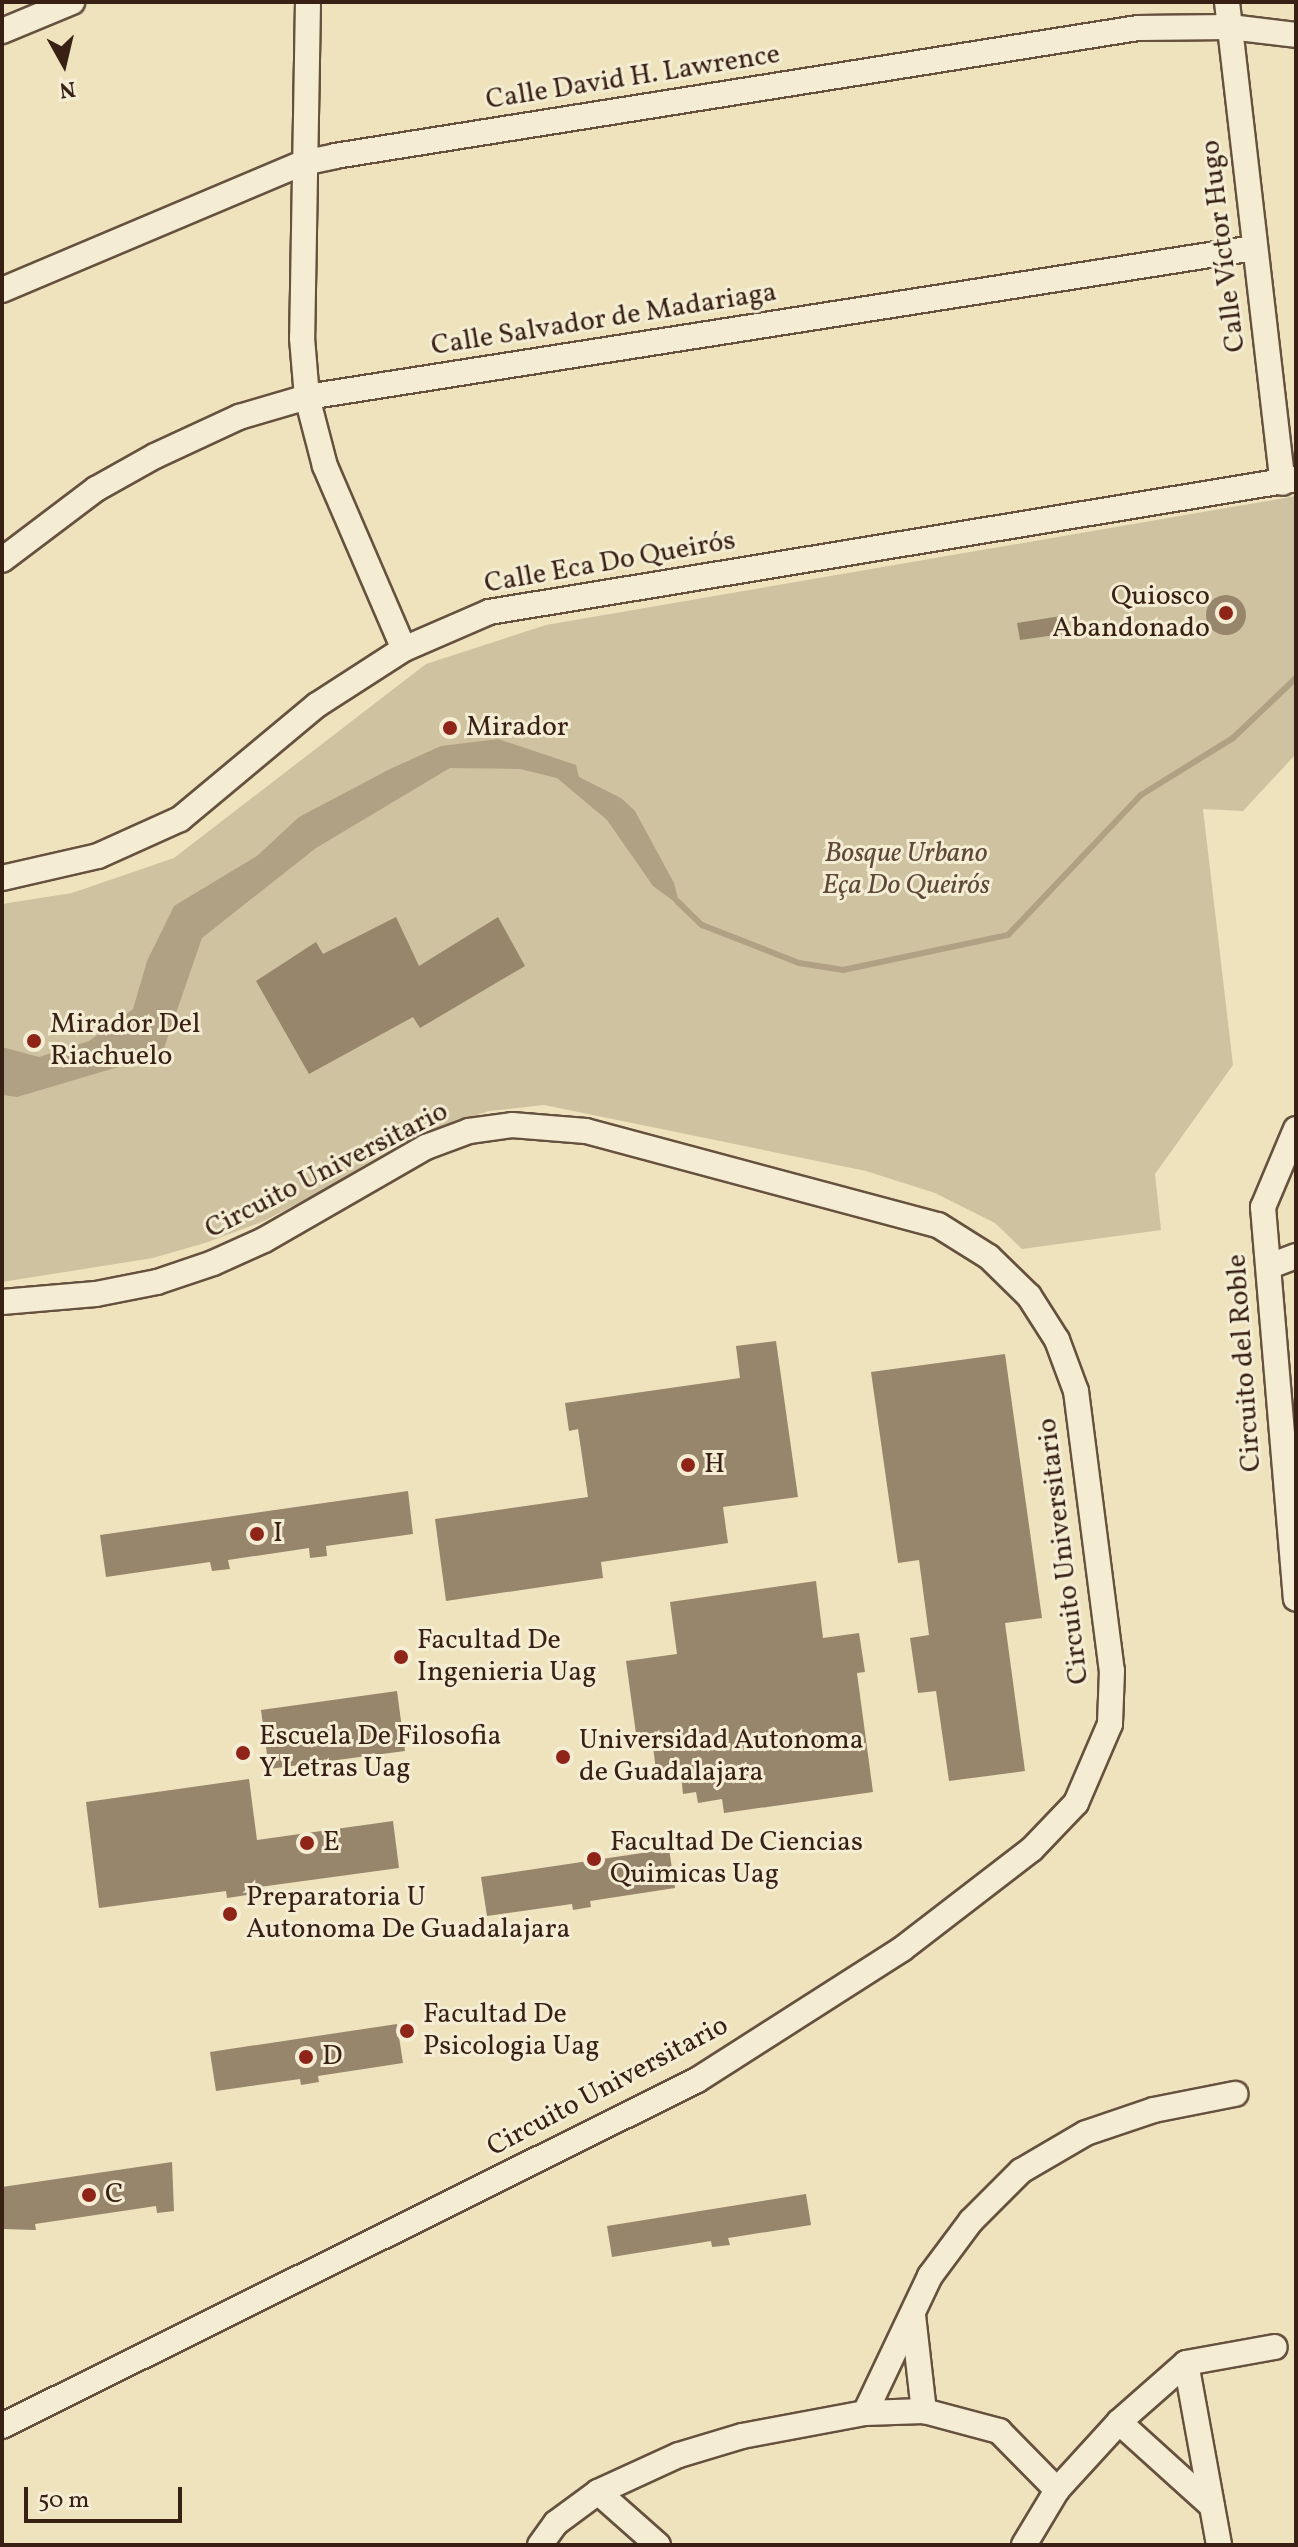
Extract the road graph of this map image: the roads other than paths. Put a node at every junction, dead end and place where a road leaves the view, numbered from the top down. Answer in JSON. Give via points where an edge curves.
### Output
{"nodes":[{"id":1,"x":72,"y":2,"type":"edge"},
{"id":2,"x":308,"y":2,"type":"edge"},
{"id":3,"x":1227,"y":2,"type":"edge"},
{"id":4,"x":1230,"y":27,"type":"junction"},
{"id":5,"x":2,"y":31,"type":"edge"},
{"id":6,"x":1296,"y":35,"type":"edge"},
{"id":7,"x":303,"y":163,"type":"junction"},
{"id":8,"x":1254,"y":248,"type":"junction"},
{"id":9,"x":2,"y":290,"type":"edge"},
{"id":10,"x":307,"y":397,"type":"junction"},
{"id":11,"x":1290,"y":481,"type":"edge"},
{"id":12,"x":2,"y":560,"type":"edge"},
{"id":13,"x":404,"y":649,"type":"junction"},
{"id":14,"x":2,"y":878,"type":"edge"},
{"id":15,"x":1296,"y":1129,"type":"edge"},
{"id":16,"x":1296,"y":1256,"type":"edge"},
{"id":17,"x":1270,"y":1266,"type":"junction"},
{"id":18,"x":2,"y":1302,"type":"edge"},
{"id":19,"x":1288,"y":1447,"type":"edge"},
{"id":20,"x":1296,"y":1599,"type":"edge"},
{"id":21,"x":1235,"y":2094,"type":"dead end"},
{"id":22,"x":913,"y":2315,"type":"junction"},
{"id":23,"x":1275,"y":2347,"type":"dead end"},
{"id":24,"x":1186,"y":2363,"type":"junction"},
{"id":25,"x":924,"y":2411,"type":"junction"},
{"id":26,"x":865,"y":2413,"type":"junction"},
{"id":27,"x":1119,"y":2422,"type":"junction"},
{"id":28,"x":2,"y":2426,"type":"edge"},
{"id":29,"x":1057,"y":2490,"type":"junction"},
{"id":30,"x":598,"y":2492,"type":"junction"},
{"id":31,"x":1212,"y":2506,"type":"junction"},
{"id":32,"x":540,"y":2545,"type":"edge"},
{"id":33,"x":658,"y":2545,"type":"edge"},
{"id":34,"x":1024,"y":2545,"type":"edge"},
{"id":35,"x":1219,"y":2545,"type":"edge"}],
"edges":[{"from":1,"to":5,"type":"street"},
{"from":2,"to":7,"type":"street"},
{"from":3,"to":4,"type":"street","name":"Calle Víctor Hugo"},
{"from":4,"to":6,"type":"street","name":"Calle David H. Lawrence"},
{"from":4,"to":7,"type":"street","name":"Calle David H. Lawrence","via":[[1138,28]]},
{"from":4,"to":8,"type":"street","name":"Calle Víctor Hugo"},
{"from":7,"to":9,"type":"street","name":"Calle David H. Lawrence"},
{"from":7,"to":10,"type":"street"},
{"from":8,"to":10,"type":"street","name":"Calle Salvador de Madariaga"},
{"from":8,"to":11,"type":"street","name":"Calle Víctor Hugo"},
{"from":10,"to":12,"type":"street","name":"Calle Salvador de Madariaga","via":[[239,417],[155,456],[96,489]]},
{"from":10,"to":13,"type":"street","via":[[325,466]]},
{"from":11,"to":13,"type":"street","name":"Calle Eca Do Queirós","via":[[489,612]]},
{"from":13,"to":14,"type":"street","name":"Calle Eca Do Queirós","via":[[317,705],[180,819],[98,856]]},
{"from":15,"to":17,"type":"street","name":"Circuito del Roble","via":[[1263,1207]]},
{"from":16,"to":17,"type":"street"},
{"from":17,"to":19,"type":"street","name":"Circuito del Roble"},
{"from":18,"to":28,"type":"street","name":"Circuito Universitario","via":[[96,1294],[157,1282],[213,1263],[426,1147],[469,1131],[512,1125],[586,1131],[938,1225],[989,1257],[1029,1296],[1057,1340],[1076,1391],[1112,1671],[1110,1724],[1076,1803],[1032,1849],[902,1949],[697,2080]]},
{"from":19,"to":20,"type":"street","name":"Circuito del Roble"},
{"from":21,"to":22,"type":"street","via":[[1154,2110],[1086,2133],[1021,2171],[971,2221],[930,2276]]},
{"from":22,"to":25,"type":"street"},
{"from":22,"to":26,"type":"street"},
{"from":23,"to":24,"type":"street"},
{"from":24,"to":27,"type":"street"},
{"from":24,"to":31,"type":"street"},
{"from":25,"to":26,"type":"street"},
{"from":25,"to":29,"type":"street","via":[[999,2431]]},
{"from":26,"to":30,"type":"street","via":[[742,2436],[679,2455]]},
{"from":27,"to":29,"type":"street"},
{"from":27,"to":31,"type":"street"},
{"from":29,"to":34,"type":"street"},
{"from":30,"to":32,"type":"street","via":[[556,2523]]},
{"from":30,"to":33,"type":"street"},
{"from":31,"to":35,"type":"street"}]}
